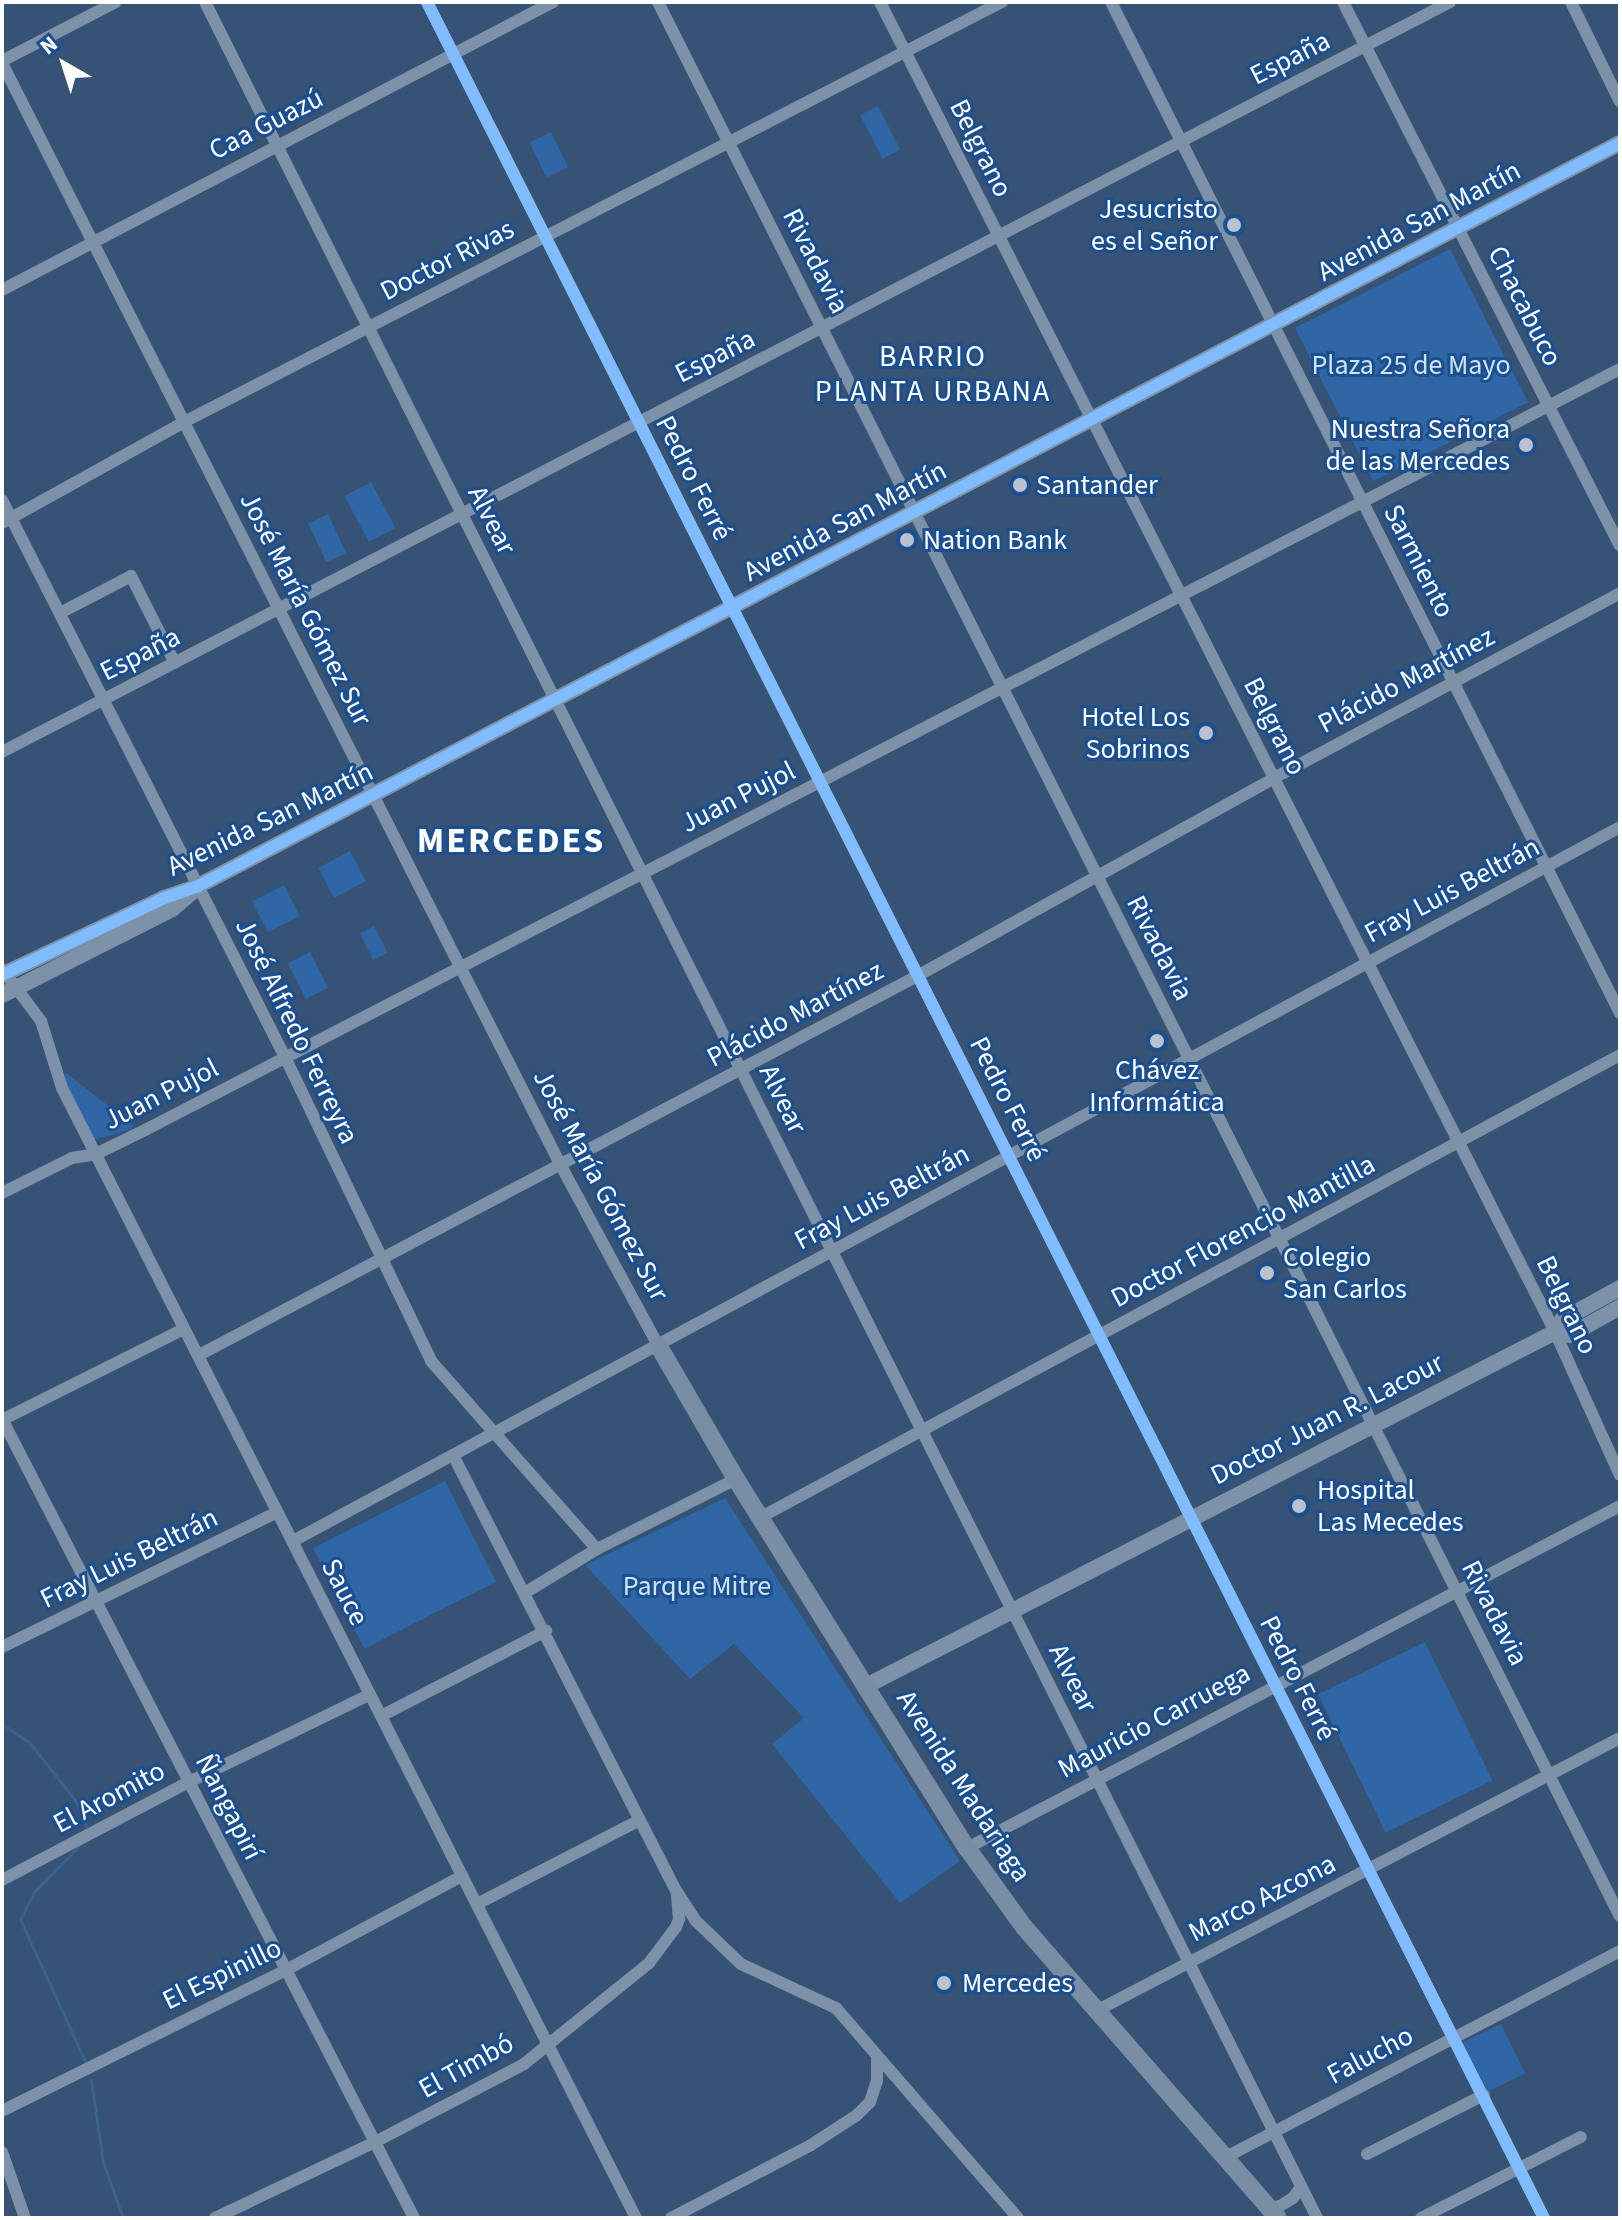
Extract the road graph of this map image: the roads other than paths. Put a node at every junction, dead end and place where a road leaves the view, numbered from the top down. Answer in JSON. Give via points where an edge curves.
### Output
{"nodes":[{"id":1,"x":116,"y":2,"type":"edge"},
{"id":2,"x":205,"y":2,"type":"edge"},
{"id":3,"x":427,"y":2,"type":"edge"},
{"id":4,"x":553,"y":2,"type":"edge"},
{"id":5,"x":658,"y":2,"type":"edge"},
{"id":6,"x":880,"y":2,"type":"edge"},
{"id":7,"x":1002,"y":2,"type":"edge"},
{"id":8,"x":1111,"y":2,"type":"edge"},
{"id":9,"x":1343,"y":2,"type":"edge"},
{"id":10,"x":1450,"y":2,"type":"edge"},
{"id":11,"x":1571,"y":2,"type":"edge"},
{"id":12,"x":1365,"y":46,"type":"junction"},
{"id":13,"x":905,"y":51,"type":"junction"},
{"id":14,"x":453,"y":54,"type":"junction"},
{"id":15,"x":2,"y":62,"type":"edge"},
{"id":16,"x":1620,"y":102,"type":"edge"},
{"id":17,"x":729,"y":142,"type":"junction"},
{"id":18,"x":1181,"y":142,"type":"junction"},
{"id":19,"x":1620,"y":143,"type":"edge"},
{"id":20,"x":277,"y":145,"type":"junction"},
{"id":21,"x":1458,"y":227,"type":"junction"},
{"id":22,"x":545,"y":236,"type":"junction"},
{"id":23,"x":999,"y":236,"type":"junction"},
{"id":24,"x":92,"y":241,"type":"junction"},
{"id":25,"x":2,"y":290,"type":"edge"},
{"id":26,"x":1273,"y":324,"type":"junction"},
{"id":27,"x":368,"y":327,"type":"junction"},
{"id":28,"x":823,"y":327,"type":"junction"},
{"id":29,"x":1620,"y":369,"type":"edge"},
{"id":30,"x":1549,"y":406,"type":"junction"},
{"id":31,"x":1092,"y":419,"type":"junction"},
{"id":32,"x":184,"y":422,"type":"junction"},
{"id":33,"x":639,"y":422,"type":"junction"},
{"id":34,"x":2,"y":500,"type":"edge"},
{"id":35,"x":1363,"y":502,"type":"junction"},
{"id":36,"x":916,"y":511,"type":"junction"},
{"id":37,"x":462,"y":514,"type":"junction"},
{"id":38,"x":7,"y":520,"type":"edge"},
{"id":39,"x":1620,"y":546,"type":"edge"},
{"id":40,"x":1620,"y":593,"type":"edge"},
{"id":41,"x":1181,"y":595,"type":"junction"},
{"id":42,"x":732,"y":607,"type":"junction"},
{"id":43,"x":279,"y":609,"type":"junction"},
{"id":44,"x":60,"y":613,"type":"junction"},
{"id":45,"x":175,"y":663,"type":"junction"},
{"id":46,"x":1453,"y":682,"type":"junction"},
{"id":47,"x":1003,"y":687,"type":"junction"},
{"id":48,"x":103,"y":700,"type":"junction"},
{"id":49,"x":555,"y":700,"type":"junction"},
{"id":50,"x":2,"y":752,"type":"edge"},
{"id":51,"x":1274,"y":778,"type":"junction"},
{"id":52,"x":820,"y":781,"type":"junction"},
{"id":53,"x":374,"y":795,"type":"junction"},
{"id":54,"x":1620,"y":827,"type":"edge"},
{"id":55,"x":1546,"y":866,"type":"junction"},
{"id":56,"x":642,"y":873,"type":"junction"},
{"id":57,"x":1097,"y":876,"type":"junction"},
{"id":58,"x":198,"y":886,"type":"junction"},
{"id":59,"x":1368,"y":962,"type":"junction"},
{"id":60,"x":461,"y":966,"type":"junction"},
{"id":61,"x":3,"y":973,"type":"edge"},
{"id":62,"x":919,"y":975,"type":"junction"},
{"id":63,"x":8,"y":992,"type":"edge"},
{"id":64,"x":1620,"y":1013,"type":"edge"},
{"id":65,"x":1620,"y":1055,"type":"edge"},
{"id":66,"x":285,"y":1057,"type":"junction"},
{"id":67,"x":1189,"y":1059,"type":"junction"},
{"id":68,"x":741,"y":1069,"type":"junction"},
{"id":69,"x":1459,"y":1142,"type":"junction"},
{"id":70,"x":96,"y":1154,"type":"junction"},
{"id":71,"x":1009,"y":1156,"type":"junction"},
{"id":72,"x":560,"y":1164,"type":"junction"},
{"id":73,"x":2,"y":1193,"type":"edge"},
{"id":74,"x":1280,"y":1239,"type":"junction"},
{"id":75,"x":832,"y":1251,"type":"junction"},
{"id":76,"x":380,"y":1258,"type":"junction"},
{"id":77,"x":1620,"y":1288,"type":"edge"},
{"id":78,"x":1620,"y":1307,"type":"edge"},
{"id":79,"x":184,"y":1329,"type":"junction"},
{"id":80,"x":1555,"y":1332,"type":"junction"},
{"id":81,"x":1100,"y":1335,"type":"junction"},
{"id":82,"x":658,"y":1345,"type":"junction"},
{"id":83,"x":199,"y":1355,"type":"junction"},
{"id":84,"x":2,"y":1420,"type":"edge"},
{"id":85,"x":1373,"y":1425,"type":"junction"},
{"id":86,"x":922,"y":1431,"type":"junction"},
{"id":87,"x":495,"y":1433,"type":"junction"},
{"id":88,"x":453,"y":1455,"type":"junction"},
{"id":89,"x":1620,"y":1475,"type":"edge"},
{"id":90,"x":736,"y":1479,"type":"junction"},
{"id":91,"x":1620,"y":1506,"type":"edge"},
{"id":92,"x":277,"y":1512,"type":"junction"},
{"id":93,"x":761,"y":1517,"type":"junction"},
{"id":94,"x":1190,"y":1519,"type":"junction"},
{"id":95,"x":293,"y":1541,"type":"junction"},
{"id":96,"x":597,"y":1549,"type":"junction"},
{"id":97,"x":1457,"y":1591,"type":"junction"},
{"id":98,"x":526,"y":1592,"type":"junction"},
{"id":99,"x":97,"y":1602,"type":"junction"},
{"id":100,"x":1012,"y":1611,"type":"junction"},
{"id":101,"x":546,"y":1631,"type":"junction"},
{"id":102,"x":2,"y":1647,"type":"edge"},
{"id":103,"x":866,"y":1686,"type":"junction"},
{"id":104,"x":1274,"y":1686,"type":"junction"},
{"id":105,"x":369,"y":1695,"type":"junction"},
{"id":106,"x":381,"y":1716,"type":"junction"},
{"id":107,"x":1620,"y":1738,"type":"edge"},
{"id":108,"x":1549,"y":1775,"type":"junction"},
{"id":109,"x":1097,"y":1778,"type":"junction"},
{"id":110,"x":189,"y":1782,"type":"junction"},
{"id":111,"x":640,"y":1820,"type":"junction"},
{"id":112,"x":967,"y":1848,"type":"junction"},
{"id":113,"x":1370,"y":1869,"type":"junction"},
{"id":114,"x":462,"y":1876,"type":"junction"},
{"id":115,"x":2,"y":1880,"type":"edge"},
{"id":116,"x":677,"y":1892,"type":"junction"},
{"id":117,"x":477,"y":1904,"type":"junction"},
{"id":118,"x":1620,"y":1916,"type":"edge"},
{"id":119,"x":673,"y":1932,"type":"junction"},
{"id":120,"x":709,"y":1936,"type":"junction"},
{"id":121,"x":1620,"y":1951,"type":"edge"},
{"id":122,"x":1189,"y":1963,"type":"junction"},
{"id":123,"x":286,"y":1970,"type":"junction"},
{"id":124,"x":1096,"y":2011,"type":"junction"},
{"id":125,"x":1455,"y":2037,"type":"junction"},
{"id":126,"x":549,"y":2046,"type":"junction"},
{"id":127,"x":877,"y":2058,"type":"junction"},
{"id":128,"x":1484,"y":2095,"type":"junction"},
{"id":129,"x":2,"y":2111,"type":"edge"},
{"id":130,"x":1274,"y":2132,"type":"junction"},
{"id":131,"x":1581,"y":2137,"type":"dead end"},
{"id":132,"x":375,"y":2142,"type":"junction"},
{"id":133,"x":2,"y":2152,"type":"edge"},
{"id":134,"x":1367,"y":2154,"type":"dead end"},
{"id":135,"x":1226,"y":2157,"type":"junction"},
{"id":136,"x":1520,"y":2167,"type":"junction"},
{"id":137,"x":1301,"y":2187,"type":"junction"},
{"id":138,"x":1274,"y":2213,"type":"edge"},
{"id":139,"x":25,"y":2218,"type":"edge"},
{"id":140,"x":215,"y":2218,"type":"edge"},
{"id":141,"x":414,"y":2218,"type":"edge"},
{"id":142,"x":636,"y":2218,"type":"edge"},
{"id":143,"x":671,"y":2218,"type":"edge"},
{"id":144,"x":1018,"y":2218,"type":"edge"},
{"id":145,"x":1317,"y":2218,"type":"edge"},
{"id":146,"x":1421,"y":2218,"type":"edge"},
{"id":147,"x":1544,"y":2218,"type":"edge"}],
"edges":[{"from":1,"to":15,"type":"street"},
{"from":2,"to":20,"type":"street","name":"Alvear"},
{"from":3,"to":14,"type":"street","name":"Pedro Ferré"},
{"from":4,"to":14,"type":"street","name":"Caa Guazú"},
{"from":5,"to":17,"type":"street","name":"Rivadavia"},
{"from":6,"to":13,"type":"street","name":"Belgrano"},
{"from":7,"to":13,"type":"street","name":"Doctor Rivas"},
{"from":8,"to":18,"type":"street","name":"Sarmiento"},
{"from":9,"to":12,"type":"street","name":"Chacabuco"},
{"from":10,"to":12,"type":"street","name":"España"},
{"from":11,"to":16,"type":"street"},
{"from":12,"to":18,"type":"street","name":"España"},
{"from":12,"to":21,"type":"street","name":"Chacabuco"},
{"from":13,"to":17,"type":"street","name":"Doctor Rivas"},
{"from":13,"to":23,"type":"street","name":"Belgrano"},
{"from":14,"to":20,"type":"street","name":"Caa Guazú"},
{"from":14,"to":22,"type":"street","name":"Pedro Ferré"},
{"from":15,"to":24,"type":"street","name":"José María Gómez Sur"},
{"from":17,"to":22,"type":"street","name":"Doctor Rivas"},
{"from":17,"to":28,"type":"street","name":"Rivadavia"},
{"from":18,"to":23,"type":"street","name":"España"},
{"from":18,"to":26,"type":"street","name":"Sarmiento"},
{"from":19,"to":21,"type":"street","name":"Avenida San Martín"},
{"from":20,"to":24,"type":"street","name":"Caa Guazú"},
{"from":20,"to":27,"type":"street","name":"Alvear"},
{"from":21,"to":26,"type":"street","name":"Avenida San Martín"},
{"from":21,"to":30,"type":"street","name":"Chacabuco"},
{"from":22,"to":27,"type":"street","name":"Doctor Rivas"},
{"from":22,"to":33,"type":"street","name":"Pedro Ferré"},
{"from":23,"to":28,"type":"street","name":"España"},
{"from":23,"to":31,"type":"street","name":"Belgrano"},
{"from":24,"to":25,"type":"street","name":"Caa Guazú"},
{"from":24,"to":32,"type":"street","name":"José María Gómez Sur"},
{"from":26,"to":31,"type":"street","name":"Avenida San Martín"},
{"from":26,"to":35,"type":"street","name":"Sarmiento"},
{"from":27,"to":32,"type":"street","name":"Doctor Rivas"},
{"from":27,"to":37,"type":"street","name":"Alvear"},
{"from":28,"to":33,"type":"street","name":"España"},
{"from":28,"to":36,"type":"street","name":"Rivadavia"},
{"from":29,"to":30,"type":"street","name":"Juan Pujol"},
{"from":30,"to":35,"type":"street","name":"Juan Pujol"},
{"from":30,"to":39,"type":"street","name":"Chacabuco"},
{"from":31,"to":36,"type":"street","name":"Avenida San Martín"},
{"from":31,"to":41,"type":"street","name":"Belgrano"},
{"from":32,"to":38,"type":"street","name":"Doctor Rivas"},
{"from":32,"to":43,"type":"street","name":"José María Gómez Sur"},
{"from":33,"to":37,"type":"street","name":"España"},
{"from":33,"to":42,"type":"street","name":"Pedro Ferré"},
{"from":34,"to":38,"type":"street","name":"José Alfredo Ferreyra"},
{"from":35,"to":41,"type":"street","name":"Juan Pujol"},
{"from":35,"to":46,"type":"street","name":"Sarmiento"},
{"from":36,"to":42,"type":"street","name":"Avenida San Martín"},
{"from":36,"to":47,"type":"street","name":"Rivadavia"},
{"from":37,"to":43,"type":"street","name":"España"},
{"from":37,"to":49,"type":"street","name":"Alvear"},
{"from":38,"to":44,"type":"street","name":"José Alfredo Ferreyra"},
{"from":40,"to":46,"type":"street","name":"Plácido Martínez"},
{"from":41,"to":47,"type":"street","name":"Juan Pujol"},
{"from":41,"to":51,"type":"street","name":"Belgrano"},
{"from":42,"to":49,"type":"street","name":"Avenida San Martín"},
{"from":42,"to":52,"type":"street","name":"Pedro Ferré"},
{"from":43,"to":45,"type":"street","name":"España"},
{"from":43,"to":53,"type":"street","name":"José María Gómez Sur"},
{"from":44,"to":45,"type":"street","via":[[131,576]]},
{"from":44,"to":48,"type":"street","name":"José Alfredo Ferreyra"},
{"from":45,"to":48,"type":"street","name":"España"},
{"from":46,"to":51,"type":"street","name":"Plácido Martínez"},
{"from":46,"to":55,"type":"street","name":"Sarmiento"},
{"from":47,"to":52,"type":"street","name":"Juan Pujol"},
{"from":47,"to":57,"type":"street","name":"Rivadavia"},
{"from":48,"to":50,"type":"street","name":"España"},
{"from":48,"to":58,"type":"street","name":"José Alfredo Ferreyra"},
{"from":49,"to":53,"type":"street","name":"Avenida San Martín"},
{"from":49,"to":56,"type":"street","name":"Alvear"},
{"from":51,"to":57,"type":"street","name":"Plácido Martínez"},
{"from":51,"to":59,"type":"street","name":"Belgrano"},
{"from":52,"to":56,"type":"street","name":"Juan Pujol"},
{"from":52,"to":62,"type":"street","name":"Pedro Ferré"},
{"from":53,"to":58,"type":"street","name":"Avenida San Martín"},
{"from":53,"to":60,"type":"street","name":"José María Gómez Sur"},
{"from":54,"to":55,"type":"street","name":"Fray Luis Beltrán"},
{"from":55,"to":59,"type":"street","name":"Fray Luis Beltrán"},
{"from":55,"to":64,"type":"street","name":"Sarmiento"},
{"from":56,"to":60,"type":"street","name":"Juan Pujol"},
{"from":56,"to":68,"type":"street","name":"Alvear"},
{"from":57,"to":62,"type":"street","name":"Plácido Martínez"},
{"from":57,"to":67,"type":"street","name":"Rivadavia"},
{"from":58,"to":61,"type":"street","name":"Avenida San Martín"},
{"from":58,"to":63,"type":"street","name":"Avenida San Martín","via":[[172,909]]},
{"from":58,"to":66,"type":"street","name":"José Alfredo Ferreyra"},
{"from":59,"to":67,"type":"street","name":"Fray Luis Beltrán"},
{"from":59,"to":69,"type":"street","name":"Belgrano"},
{"from":60,"to":66,"type":"street","name":"Juan Pujol"},
{"from":60,"to":72,"type":"street","name":"José María Gómez Sur"},
{"from":61,"to":63,"type":"street","name":"Sauce"},
{"from":62,"to":68,"type":"street","name":"Plácido Martínez"},
{"from":62,"to":71,"type":"street","name":"Pedro Ferré"},
{"from":63,"to":70,"type":"street","name":"Sauce","via":[[41,1021],[62,1088]]},
{"from":65,"to":69,"type":"street","name":"Doctor Florencio Mantilla"},
{"from":66,"to":70,"type":"street","name":"Juan Pujol"},
{"from":66,"to":76,"type":"street","name":"José Alfredo Ferreyra"},
{"from":67,"to":71,"type":"street","name":"Fray Luis Beltrán"},
{"from":67,"to":74,"type":"street","name":"Rivadavia"},
{"from":68,"to":72,"type":"street","name":"Plácido Martínez"},
{"from":68,"to":75,"type":"street","name":"Alvear"},
{"from":69,"to":74,"type":"street","name":"Doctor Florencio Mantilla"},
{"from":69,"to":80,"type":"street","name":"Belgrano"},
{"from":70,"to":73,"type":"street","name":"Juan Pujol","via":[[72,1158]]},
{"from":70,"to":79,"type":"street","name":"Sauce"},
{"from":71,"to":75,"type":"street","name":"Fray Luis Beltrán"},
{"from":71,"to":81,"type":"street","name":"Pedro Ferré"},
{"from":72,"to":76,"type":"street","name":"Plácido Martínez"},
{"from":72,"to":82,"type":"street","name":"José María Gómez Sur"},
{"from":74,"to":81,"type":"street","name":"Doctor Florencio Mantilla"},
{"from":74,"to":85,"type":"street","name":"Rivadavia"},
{"from":75,"to":82,"type":"street","name":"Fray Luis Beltrán"},
{"from":75,"to":86,"type":"street","name":"Alvear"},
{"from":76,"to":83,"type":"street","name":"Plácido Martínez"},
{"from":76,"to":87,"type":"street","name":"José Alfredo Ferreyra","via":[[431,1361]]},
{"from":77,"to":80,"type":"street","via":[[1562,1320]]},
{"from":78,"to":80,"type":"street","via":[[1570,1335]]},
{"from":79,"to":83,"type":"street","name":"Sauce"},
{"from":79,"to":84,"type":"street"},
{"from":80,"to":85,"type":"street","name":"Doctor Juan R. Lacour"},
{"from":80,"to":89,"type":"street","name":"Belgrano"},
{"from":81,"to":86,"type":"street","name":"Doctor Florencio Mantilla"},
{"from":81,"to":94,"type":"street","name":"Pedro Ferré"},
{"from":82,"to":87,"type":"street","name":"Fray Luis Beltrán"},
{"from":82,"to":90,"type":"main road","name":"Avenida Madariaga"},
{"from":83,"to":92,"type":"street","name":"Sauce"},
{"from":84,"to":99,"type":"street","name":"Ñangapirí"},
{"from":85,"to":94,"type":"street","name":"Doctor Juan R. Lacour"},
{"from":85,"to":97,"type":"street","name":"Rivadavia"},
{"from":86,"to":93,"type":"street","name":"Doctor Florencio Mantilla"},
{"from":86,"to":100,"type":"street","name":"Alvear"},
{"from":87,"to":88,"type":"street","name":"Fray Luis Beltrán"},
{"from":87,"to":96,"type":"street","name":"José Alfredo Ferreyra"},
{"from":88,"to":95,"type":"street","name":"Fray Luis Beltrán"},
{"from":88,"to":98,"type":"street"},
{"from":90,"to":93,"type":"main road","name":"Avenida Madariaga"},
{"from":90,"to":96,"type":"street"},
{"from":91,"to":97,"type":"street","name":"Mauricio Carruega"},
{"from":92,"to":95,"type":"street","name":"Sauce"},
{"from":92,"to":99,"type":"street","name":"Fray Luis Beltrán"},
{"from":93,"to":103,"type":"main road","name":"Avenida Madariaga"},
{"from":94,"to":100,"type":"street","name":"Doctor Juan R. Lacour"},
{"from":94,"to":104,"type":"street","name":"Pedro Ferré"},
{"from":95,"to":105,"type":"street","name":"Sauce"},
{"from":96,"to":98,"type":"street"},
{"from":97,"to":104,"type":"street","name":"Mauricio Carruega"},
{"from":97,"to":108,"type":"street","name":"Rivadavia"},
{"from":98,"to":101,"type":"street"},
{"from":99,"to":102,"type":"street","name":"Fray Luis Beltrán"},
{"from":99,"to":110,"type":"street","name":"Ñangapirí"},
{"from":100,"to":103,"type":"street","name":"Doctor Juan R. Lacour"},
{"from":100,"to":109,"type":"street","name":"Alvear"},
{"from":101,"to":106,"type":"street"},
{"from":101,"to":111,"type":"street"},
{"from":103,"to":112,"type":"main road","name":"Avenida Madariaga"},
{"from":104,"to":109,"type":"street","name":"Mauricio Carruega"},
{"from":104,"to":113,"type":"street","name":"Pedro Ferré"},
{"from":105,"to":106,"type":"street","name":"Sauce"},
{"from":105,"to":110,"type":"street","name":"El Aromito"},
{"from":106,"to":114,"type":"street","name":"Sauce"},
{"from":107,"to":108,"type":"street","name":"Marco Azcona"},
{"from":108,"to":113,"type":"street","name":"Marco Azcona"},
{"from":108,"to":118,"type":"street","name":"Rivadavia"},
{"from":109,"to":112,"type":"street","name":"Mauricio Carruega"},
{"from":109,"to":122,"type":"street","name":"Alvear"},
{"from":110,"to":115,"type":"street","name":"El Aromito"},
{"from":110,"to":123,"type":"street","name":"Ñangapirí"},
{"from":111,"to":116,"type":"street"},
{"from":111,"to":117,"type":"street"},
{"from":112,"to":124,"type":"main road","name":"Avenida Madariaga","via":[[1024,1927]]},
{"from":113,"to":122,"type":"street","name":"Marco Azcona"},
{"from":113,"to":125,"type":"street","name":"Pedro Ferré"},
{"from":114,"to":117,"type":"street","name":"Sauce"},
{"from":114,"to":123,"type":"street","name":"El Espinillo"},
{"from":116,"to":119,"type":"street","via":[[679,1919]]},
{"from":116,"to":120,"type":"street"},
{"from":117,"to":126,"type":"street","name":"Sauce"},
{"from":119,"to":120,"type":"street","via":[[685,1929]]},
{"from":119,"to":126,"type":"street","name":"El Timbó","via":[[649,1963]]},
{"from":120,"to":127,"type":"street","via":[[741,1964],[836,2008]]},
{"from":121,"to":125,"type":"street","name":"Falucho"},
{"from":122,"to":124,"type":"street","name":"Marco Azcona"},
{"from":122,"to":130,"type":"street","name":"Alvear"},
{"from":123,"to":129,"type":"street","name":"El Espinillo"},
{"from":123,"to":132,"type":"street","name":"Ñangapirí"},
{"from":124,"to":135,"type":"main road","name":"Avenida Madariaga"},
{"from":125,"to":128,"type":"street","name":"Pedro Ferré"},
{"from":125,"to":130,"type":"street","name":"Falucho"},
{"from":126,"to":132,"type":"street","name":"El Timbó"},
{"from":126,"to":142,"type":"street","name":"Sauce"},
{"from":127,"to":143,"type":"street","via":[[870,2102],[857,2115]]},
{"from":127,"to":144,"type":"street"},
{"from":128,"to":134,"type":"street"},
{"from":128,"to":136,"type":"street","name":"Pedro Ferré"},
{"from":130,"to":135,"type":"street","name":"Falucho"},
{"from":130,"to":137,"type":"street","name":"Alvear"},
{"from":131,"to":136,"type":"street"},
{"from":132,"to":140,"type":"street","name":"El Timbó"},
{"from":132,"to":141,"type":"street","name":"Ñangapirí"},
{"from":133,"to":139,"type":"street"},
{"from":135,"to":138,"type":"main road","name":"Avenida Madariaga"},
{"from":136,"to":146,"type":"street"},
{"from":136,"to":147,"type":"street","name":"Pedro Ferré"},
{"from":137,"to":138,"type":"street"},
{"from":137,"to":145,"type":"street","name":"Alvear"}]}
